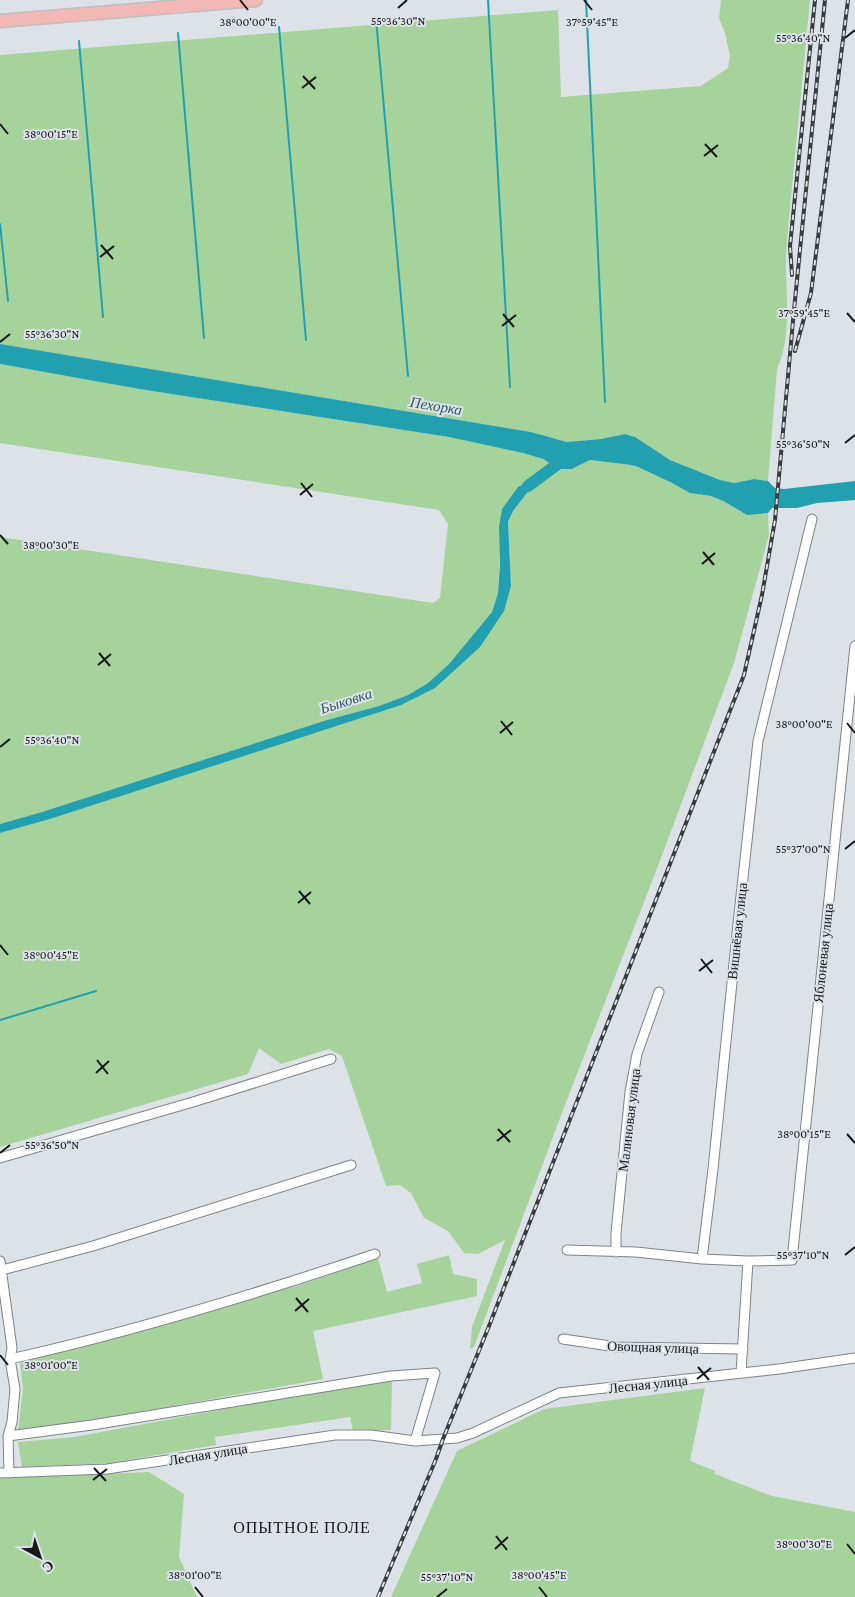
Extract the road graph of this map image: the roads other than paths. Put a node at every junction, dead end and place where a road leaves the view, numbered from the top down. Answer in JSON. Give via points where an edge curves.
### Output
{"nodes":[{"id":1,"x":256,"y":0,"type":"edge"},
{"id":2,"x":0,"y":21,"type":"edge"},
{"id":3,"x":812,"y":520,"type":"dead end"},
{"id":4,"x":855,"y":646,"type":"edge"},
{"id":5,"x":659,"y":992,"type":"dead end"},
{"id":6,"x":331,"y":1059,"type":"dead end"},
{"id":7,"x":0,"y":1158,"type":"edge"},
{"id":8,"x":351,"y":1165,"type":"dead end"},
{"id":9,"x":567,"y":1250,"type":"dead end"},
{"id":10,"x":616,"y":1252,"type":"junction"},
{"id":11,"x":374,"y":1254,"type":"dead end"},
{"id":12,"x":702,"y":1258,"type":"junction"},
{"id":13,"x":748,"y":1261,"type":"junction"},
{"id":14,"x":1,"y":1266,"type":"edge"},
{"id":15,"x":563,"y":1339,"type":"dead end"},
{"id":16,"x":742,"y":1349,"type":"junction"},
{"id":17,"x":855,"y":1358,"type":"edge"},
{"id":18,"x":10,"y":1359,"type":"junction"},
{"id":19,"x":741,"y":1373,"type":"junction"},
{"id":20,"x":8,"y":1436,"type":"junction"},
{"id":21,"x":415,"y":1441,"type":"junction"},
{"id":22,"x":4,"y":1473,"type":"edge"}],
"edges":[{"from":1,"to":2,"type":"highway"},
{"from":3,"to":12,"type":"street","name":"Вишнёвая улица","via":[[758,741]]},
{"from":4,"to":13,"type":"street","name":"Яблоневая улица","via":[[792,1260]]},
{"from":5,"to":10,"type":"street","name":"Малиновая улица","via":[[637,1054],[630,1092]]},
{"from":6,"to":7,"type":"street"},
{"from":8,"to":14,"type":"street","via":[[93,1246]]},
{"from":9,"to":10,"type":"street"},
{"from":10,"to":12,"type":"street"},
{"from":11,"to":18,"type":"street","via":[[126,1330]]},
{"from":12,"to":13,"type":"street"},
{"from":13,"to":16,"type":"street"},
{"from":14,"to":18,"type":"street","via":[[12,1348]]},
{"from":15,"to":16,"type":"street","name":"Овощная улица","via":[[617,1347]]},
{"from":16,"to":19,"type":"street"},
{"from":17,"to":19,"type":"street","name":"Лесная улица"},
{"from":18,"to":20,"type":"street","via":[[15,1388]]},
{"from":19,"to":21,"type":"street","name":"Лесная улица","via":[[560,1394],[473,1433],[457,1438]]},
{"from":20,"to":21,"type":"street","via":[[391,1376],[435,1373]]},
{"from":20,"to":22,"type":"street"},
{"from":21,"to":22,"type":"street","name":"Лесная улица","via":[[372,1435],[335,1435],[107,1468]]}]}
